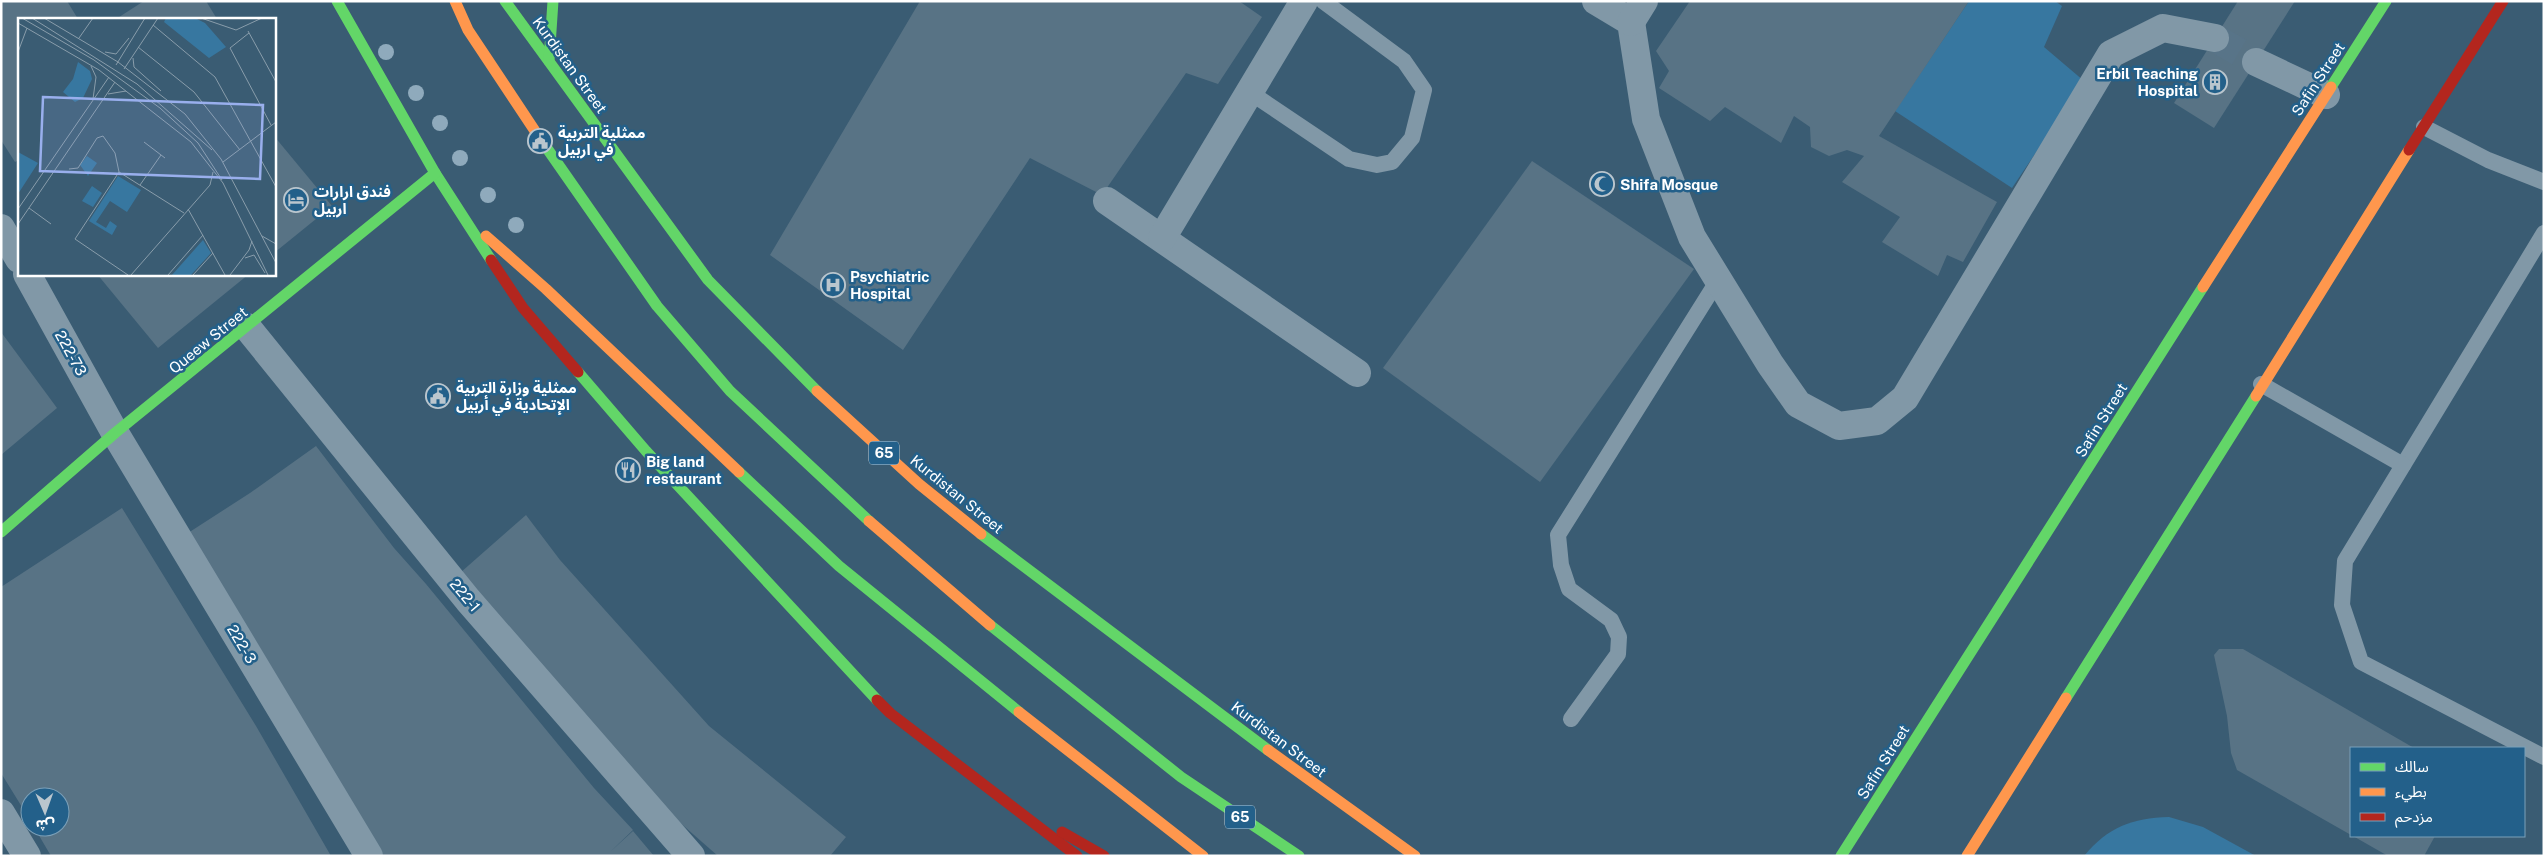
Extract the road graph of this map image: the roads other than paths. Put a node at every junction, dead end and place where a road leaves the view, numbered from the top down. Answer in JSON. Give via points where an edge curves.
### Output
{"nodes":[{"id":1,"x":337,"y":1,"type":"edge"},
{"id":2,"x":455,"y":1,"type":"edge"},
{"id":3,"x":505,"y":1,"type":"edge"},
{"id":4,"x":553,"y":1,"type":"edge"},
{"id":5,"x":1304,"y":1,"type":"edge"},
{"id":6,"x":1323,"y":1,"type":"edge"},
{"id":7,"x":1596,"y":1,"type":"edge"},
{"id":8,"x":2386,"y":1,"type":"edge"},
{"id":9,"x":2503,"y":1,"type":"edge"},
{"id":10,"x":1638,"y":12,"type":"edge"},
{"id":11,"x":2215,"y":38,"type":"tunnel mouth"},
{"id":12,"x":549,"y":61,"type":"junction"},
{"id":13,"x":2256,"y":62,"type":"tunnel mouth"},
{"id":14,"x":1248,"y":91,"type":"junction"},
{"id":15,"x":2326,"y":95,"type":"junction"},
{"id":16,"x":2424,"y":127,"type":"junction"},
{"id":17,"x":435,"y":173,"type":"junction"},
{"id":18,"x":2544,"y":182,"type":"edge"},
{"id":19,"x":1107,"y":201,"type":"dead end"},
{"id":20,"x":458,"y":210,"type":"junction"},
{"id":21,"x":1,"y":228,"type":"edge"},
{"id":22,"x":2544,"y":233,"type":"edge"},
{"id":23,"x":1162,"y":238,"type":"junction"},
{"id":24,"x":18,"y":257,"type":"edge"},
{"id":25,"x":28,"y":275,"type":"edge"},
{"id":26,"x":1718,"y":280,"type":"junction"},
{"id":27,"x":247,"y":327,"type":"junction"},
{"id":28,"x":1357,"y":373,"type":"dead end"},
{"id":29,"x":2261,"y":384,"type":"junction"},
{"id":30,"x":115,"y":433,"type":"junction"},
{"id":31,"x":2404,"y":465,"type":"junction"},
{"id":32,"x":1,"y":532,"type":"edge"},
{"id":33,"x":1571,"y":719,"type":"dead end"},
{"id":34,"x":2525,"y":747,"type":"edge"},
{"id":35,"x":2525,"y":747,"type":"edge"},
{"id":36,"x":2544,"y":757,"type":"edge"},
{"id":37,"x":1009,"y":806,"type":"junction"},
{"id":38,"x":1,"y":813,"type":"edge"},
{"id":39,"x":1353,"y":813,"type":"junction"},
{"id":40,"x":1384,"y":849,"type":"dead end"},
{"id":41,"x":27,"y":856,"type":"edge"},
{"id":42,"x":369,"y":856,"type":"edge"},
{"id":43,"x":691,"y":856,"type":"edge"},
{"id":44,"x":1060,"y":856,"type":"edge"},
{"id":45,"x":1076,"y":856,"type":"edge"},
{"id":46,"x":1104,"y":856,"type":"edge"},
{"id":47,"x":1203,"y":856,"type":"edge"},
{"id":48,"x":1299,"y":856,"type":"edge"},
{"id":49,"x":1415,"y":856,"type":"edge"},
{"id":50,"x":1841,"y":856,"type":"edge"},
{"id":51,"x":1967,"y":856,"type":"edge"}],
"edges":[{"from":1,"to":17,"type":"main road"},
{"from":2,"to":48,"type":"main road","number":"65","via":[[468,30],[580,198],[657,306],[730,391],[897,547],[1035,663],[1182,777]]},
{"from":3,"to":12,"type":"main road","name":"Kurdistan Street","number":"65"},
{"from":4,"to":12,"type":"main road"},
{"from":5,"to":14,"type":"street"},
{"from":6,"to":14,"type":"lane","via":[[1404,61],[1424,90],[1412,138],[1392,162],[1377,166],[1349,159]]},
{"from":7,"to":10,"type":"street"},
{"from":8,"to":15,"type":"main road","name":"Safin Street"},
{"from":9,"to":16,"type":"main road"},
{"from":10,"to":26,"type":"street","via":[[1646,119],[1692,237]]},
{"from":11,"to":26,"type":"street","via":[[2163,28],[2111,54],[1905,398],[1877,421],[1839,426],[1798,404]]},
{"from":12,"to":39,"type":"main road","name":"Kurdistan Street","number":"65","via":[[708,280],[816,390],[918,484]]},
{"from":13,"to":15,"type":"street"},
{"from":14,"to":23,"type":"street"},
{"from":15,"to":50,"type":"main road","name":"Safin Street"},
{"from":16,"to":18,"type":"lane","via":[[2488,160]]},
{"from":16,"to":29,"type":"main road"},
{"from":17,"to":20,"type":"main road"},
{"from":17,"to":27,"type":"main road","name":"Queew Street"},
{"from":19,"to":23,"type":"street"},
{"from":20,"to":37,"type":"main road","via":[[523,308],[646,451],[890,713]]},
{"from":20,"to":47,"type":"main road","via":[[839,566]]},
{"from":21,"to":24,"type":"street"},
{"from":22,"to":31,"type":"lane"},
{"from":23,"to":28,"type":"street"},
{"from":25,"to":30,"type":"street","name":"222-73"},
{"from":26,"to":33,"type":"lane","via":[[1558,534],[1569,589],[1611,620],[1619,637],[1618,654]]},
{"from":27,"to":30,"type":"main road","name":"Queew Street"},
{"from":27,"to":43,"type":"street","name":"222-1","via":[[468,600]]},
{"from":29,"to":31,"type":"lane"},
{"from":29,"to":51,"type":"main road"},
{"from":30,"to":32,"type":"main road","name":"Queew Street"},
{"from":30,"to":42,"type":"street","name":"222-3"},
{"from":31,"to":35,"type":"lane","via":[[2345,561],[2342,605],[2361,662]]},
{"from":34,"to":36,"type":"lane"},
{"from":37,"to":44,"type":"main road"},
{"from":37,"to":45,"type":"main road"},
{"from":37,"to":46,"type":"main road"},
{"from":38,"to":41,"type":"street"},
{"from":39,"to":40,"type":"main road"},
{"from":39,"to":49,"type":"main road","name":"Kurdistan Street","number":"65"}]}
